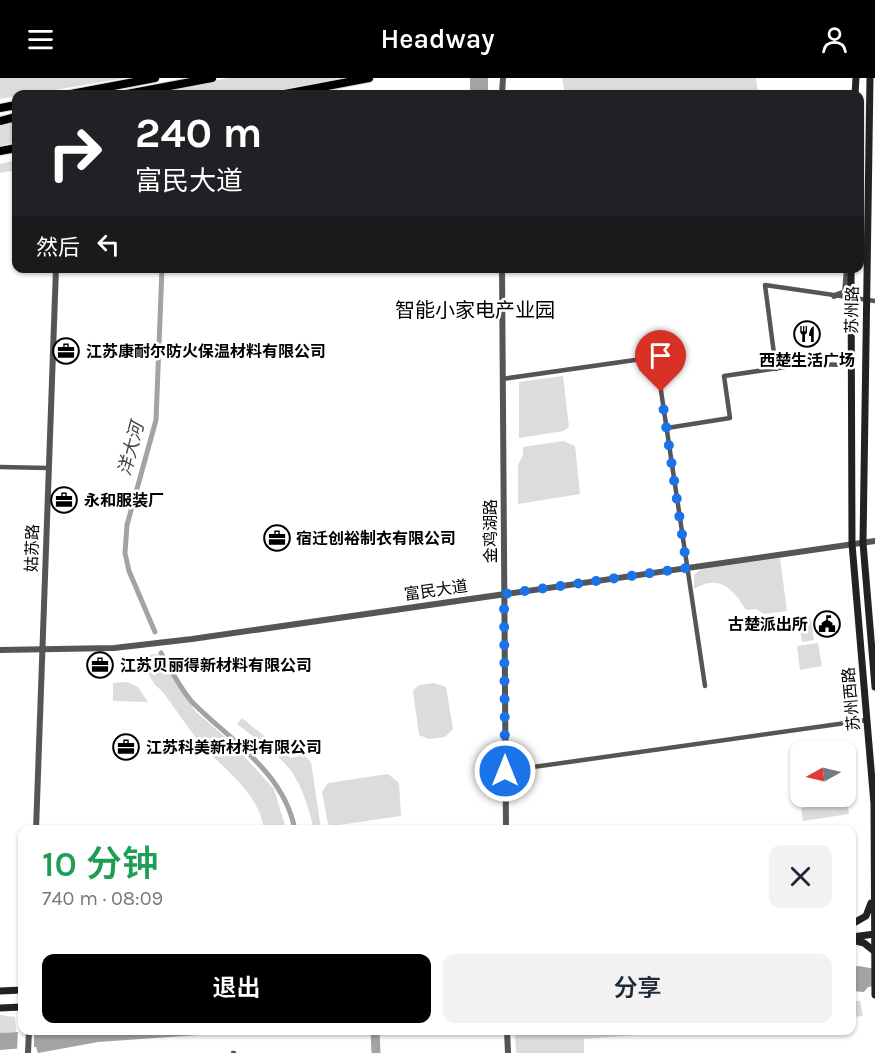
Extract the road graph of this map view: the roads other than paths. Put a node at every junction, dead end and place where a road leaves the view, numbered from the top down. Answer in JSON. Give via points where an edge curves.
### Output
{"nodes":[{"id":1,"x":155,"y":78,"type":"edge"},
{"id":2,"x":212,"y":78,"type":"edge"},
{"id":3,"x":369,"y":78,"type":"edge"},
{"id":4,"x":870,"y":78,"type":"edge"},
{"id":5,"x":92,"y":90,"type":"edge"},
{"id":6,"x":148,"y":90,"type":"edge"},
{"id":7,"x":306,"y":90,"type":"edge"},
{"id":8,"x":56,"y":273,"type":"edge"},
{"id":9,"x":502,"y":273,"type":"edge"},
{"id":10,"x":848,"y":273,"type":"edge"},
{"id":11,"x":849,"y":273,"type":"edge"},
{"id":12,"x":834,"y":296,"type":"junction"},
{"id":13,"x":850,"y":298,"type":"junction"},
{"id":14,"x":865,"y":300,"type":"junction"},
{"id":15,"x":875,"y":302,"type":"edge"},
{"id":16,"x":850,"y":365,"type":"junction"},
{"id":17,"x":776,"y":369,"type":"junction"},
{"id":18,"x":502,"y":379,"type":"junction"},
{"id":19,"x":667,"y":428,"type":"junction"},
{"id":20,"x":0,"y":467,"type":"edge"},
{"id":21,"x":49,"y":468,"type":"junction"},
{"id":22,"x":875,"y":541,"type":"edge"},
{"id":23,"x":863,"y":543,"type":"junction"},
{"id":24,"x":852,"y":544,"type":"junction"},
{"id":25,"x":687,"y":568,"type":"junction"},
{"id":26,"x":504,"y":594,"type":"junction"},
{"id":27,"x":0,"y":650,"type":"edge"},
{"id":28,"x":42,"y":650,"type":"junction"},
{"id":29,"x":705,"y":687,"type":"dead end"},
{"id":30,"x":875,"y":687,"type":"edge"},
{"id":31,"x":867,"y":720,"type":"junction"},
{"id":32,"x":505,"y":771,"type":"junction"},
{"id":33,"x":36,"y":825,"type":"edge"},
{"id":34,"x":506,"y":825,"type":"edge"},
{"id":35,"x":874,"y":892,"type":"edge"},
{"id":36,"x":874,"y":903,"type":"edge"},
{"id":37,"x":856,"y":922,"type":"edge"},
{"id":38,"x":874,"y":923,"type":"edge"},
{"id":39,"x":856,"y":924,"type":"edge"},
{"id":40,"x":874,"y":935,"type":"edge"},
{"id":41,"x":856,"y":937,"type":"edge"},
{"id":42,"x":856,"y":940,"type":"edge"},
{"id":43,"x":874,"y":954,"type":"edge"},
{"id":44,"x":18,"y":990,"type":"edge"},
{"id":45,"x":0,"y":991,"type":"edge"},
{"id":46,"x":875,"y":995,"type":"edge"},
{"id":47,"x":18,"y":1007,"type":"edge"},
{"id":48,"x":0,"y":1008,"type":"edge"},
{"id":49,"x":29,"y":1035,"type":"edge"},
{"id":50,"x":507,"y":1035,"type":"edge"},
{"id":51,"x":28,"y":1053,"type":"edge"},
{"id":52,"x":508,"y":1053,"type":"edge"}],
"edges":[{"from":1,"to":5,"type":"highway"},
{"from":2,"to":6,"type":"highway"},
{"from":3,"to":7,"type":"main road"},
{"from":4,"to":14,"type":"main road","name":"苏州路"},
{"from":8,"to":21,"type":"street","name":"姑苏路"},
{"from":9,"to":18,"type":"street","name":"金鸡湖路"},
{"from":10,"to":12,"type":"street","via":[[845,292]]},
{"from":11,"to":13,"type":"main road","name":"苏州路"},
{"from":12,"to":13,"type":"street"},
{"from":12,"to":17,"type":"street","via":[[765,285]]},
{"from":13,"to":14,"type":"street"},
{"from":13,"to":16,"type":"main road","name":"苏州路"},
{"from":14,"to":15,"type":"street"},
{"from":14,"to":23,"type":"main road","name":"苏州路"},
{"from":16,"to":17,"type":"street","via":[[806,364]]},
{"from":16,"to":24,"type":"main road","name":"苏州路"},
{"from":17,"to":19,"type":"street","via":[[724,376],[730,418]]},
{"from":18,"to":19,"type":"street","via":[[656,357]]},
{"from":18,"to":26,"type":"street","name":"金鸡湖路"},
{"from":19,"to":25,"type":"street"},
{"from":20,"to":21,"type":"street"},
{"from":21,"to":28,"type":"street","name":"姑苏路"},
{"from":22,"to":23,"type":"street","name":"富民大道"},
{"from":23,"to":24,"type":"street","name":"富民大道"},
{"from":23,"to":30,"type":"main road","name":"苏州西路"},
{"from":24,"to":25,"type":"street","name":"富民大道"},
{"from":24,"to":31,"type":"main road","name":"苏州西路"},
{"from":25,"to":26,"type":"street","name":"富民大道"},
{"from":25,"to":29,"type":"street"},
{"from":26,"to":28,"type":"street","name":"富民大道","via":[[192,639],[114,648]]},
{"from":26,"to":32,"type":"street","name":"金鸡湖路"},
{"from":27,"to":28,"type":"street","name":"富民大道"},
{"from":28,"to":33,"type":"street","name":"姑苏路"},
{"from":31,"to":32,"type":"street"},
{"from":31,"to":35,"type":"main road","name":"苏州西路"},
{"from":32,"to":34,"type":"street","name":"金鸡湖路"},
{"from":35,"to":36,"type":"main road","name":"苏州西路"},
{"from":35,"to":37,"type":"main road","via":[[866,916]]},
{"from":36,"to":38,"type":"main road","name":"苏州西路"},
{"from":38,"to":39,"type":"main road"},
{"from":38,"to":40,"type":"main road","name":"苏州西路"},
{"from":40,"to":41,"type":"main road"},
{"from":40,"to":43,"type":"main road","name":"苏州西路"},
{"from":42,"to":43,"type":"main road"},
{"from":43,"to":46,"type":"main road","name":"苏州西路"},
{"from":44,"to":45,"type":"main road"},
{"from":47,"to":48,"type":"main road"},
{"from":49,"to":51,"type":"street"},
{"from":50,"to":52,"type":"street"}]}
